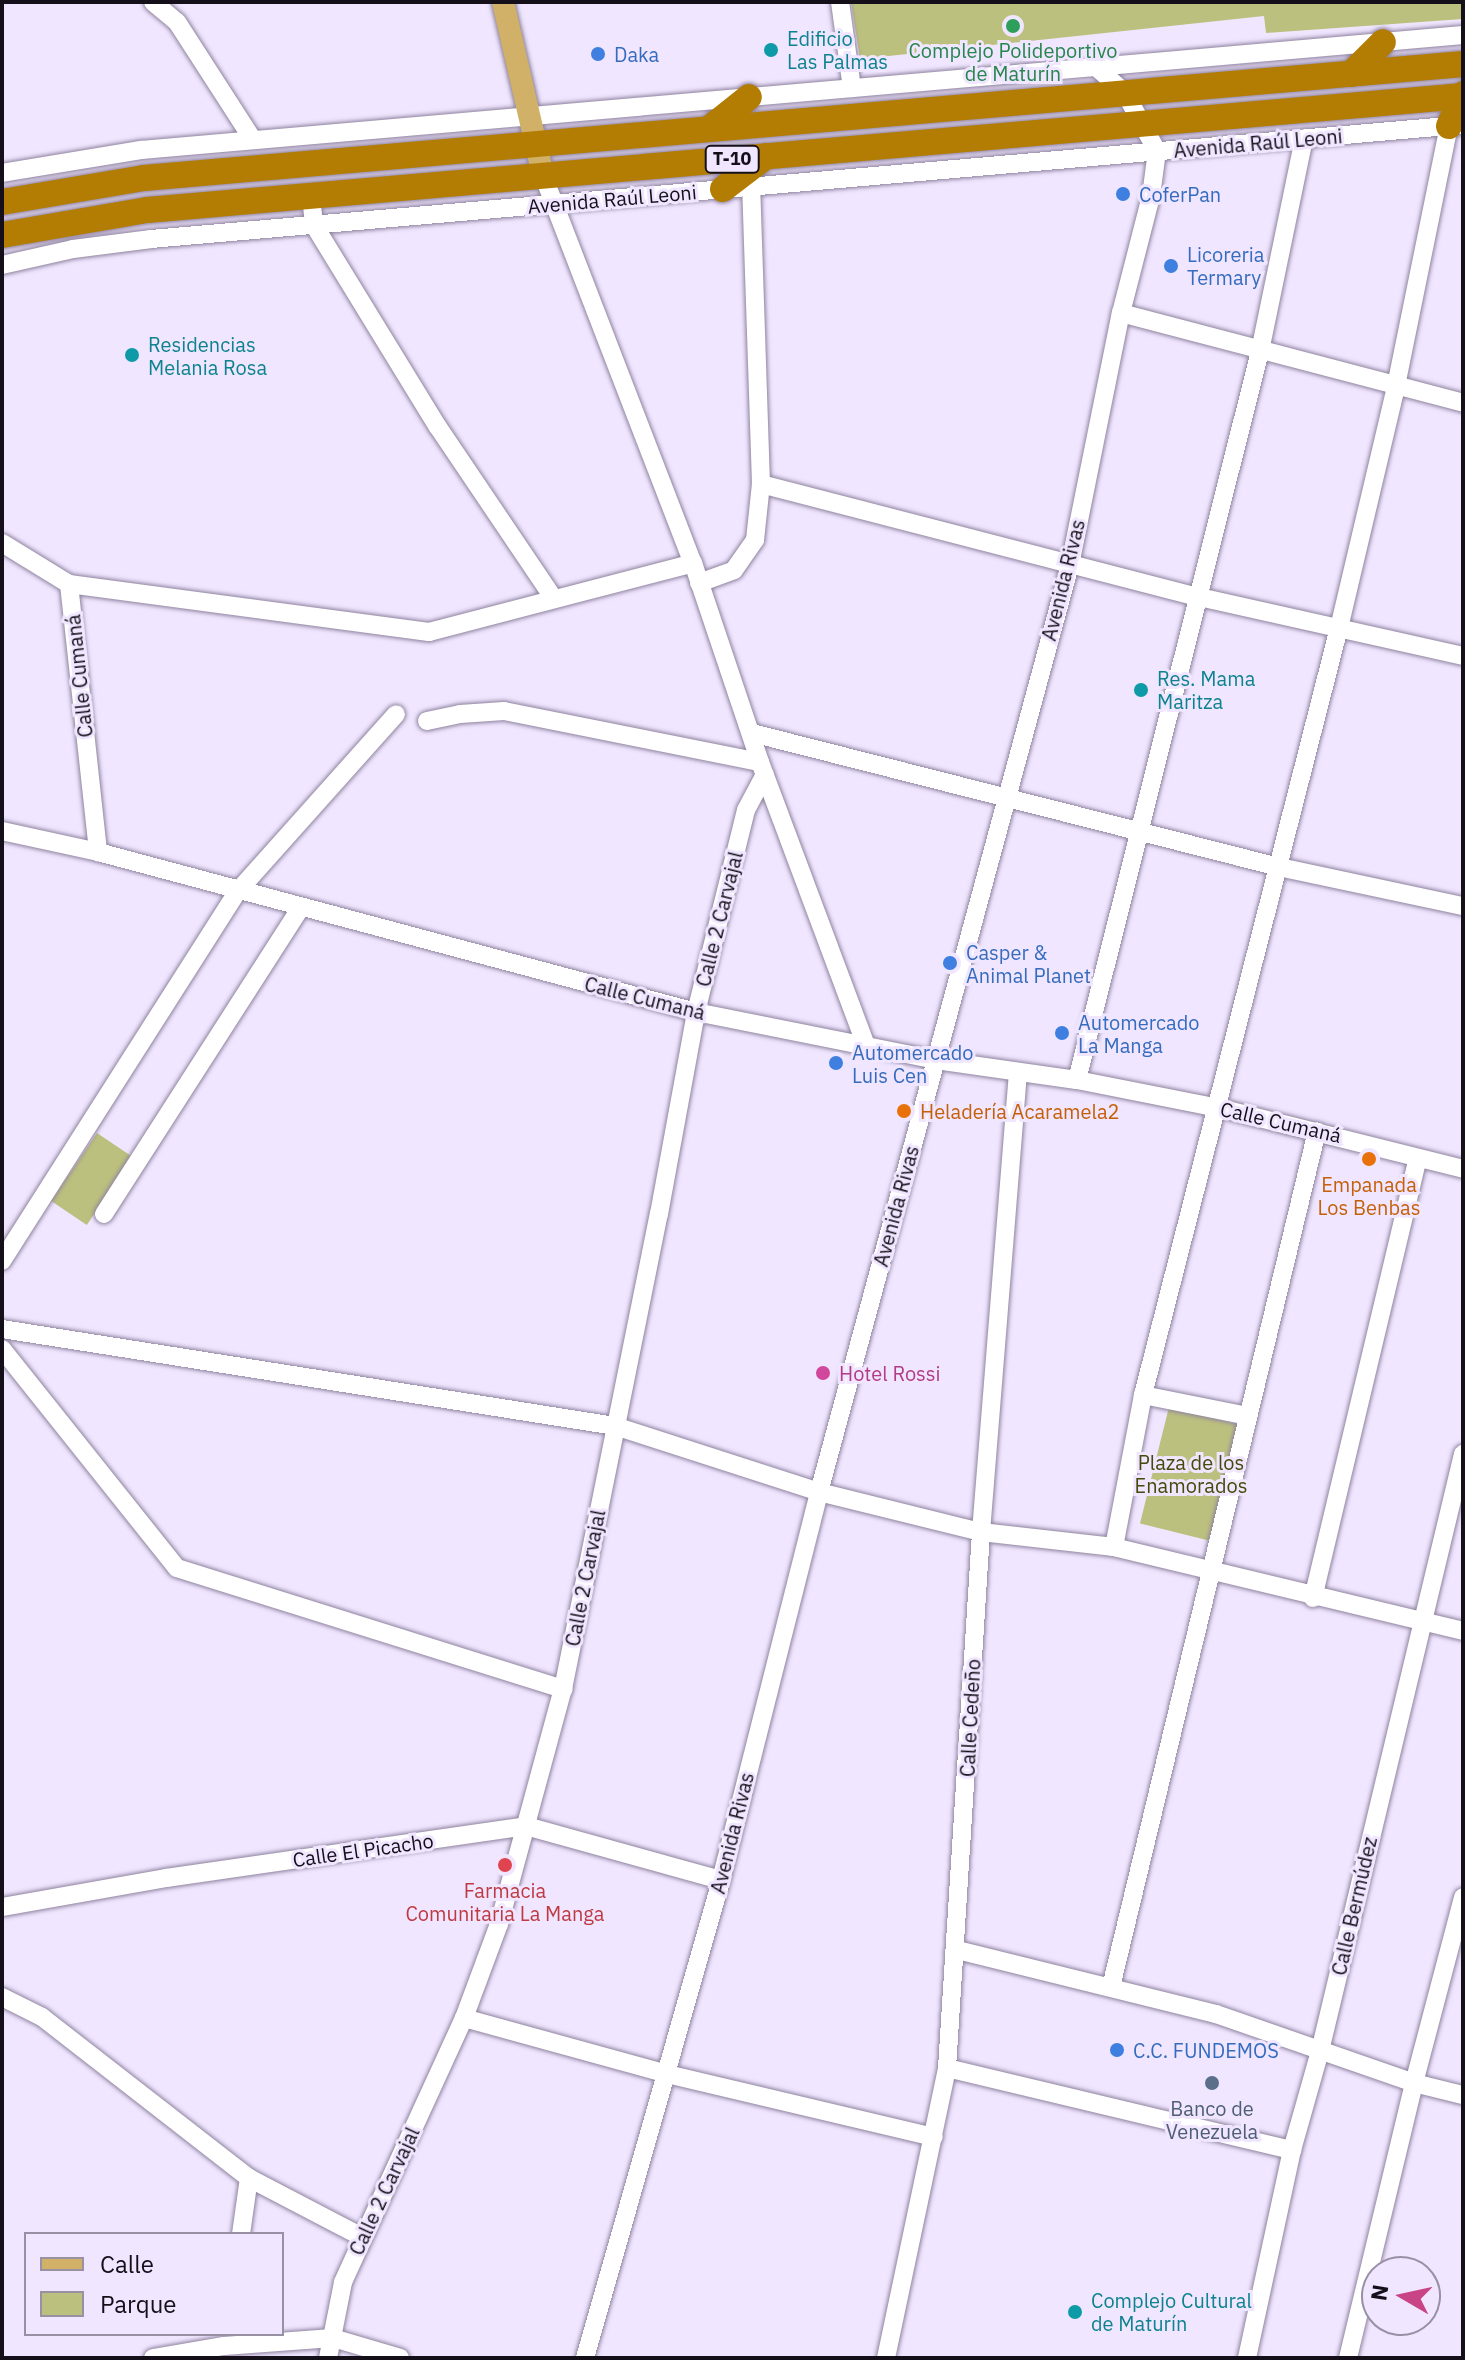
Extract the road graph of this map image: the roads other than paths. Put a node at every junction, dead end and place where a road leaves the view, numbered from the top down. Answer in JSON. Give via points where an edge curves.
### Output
{"nodes":[{"id":1,"x":153,"y":2,"type":"edge"},
{"id":2,"x":503,"y":2,"type":"edge"},
{"id":3,"x":840,"y":2,"type":"edge"},
{"id":4,"x":1463,"y":35,"type":"edge"},
{"id":5,"x":1383,"y":42,"type":"junction"},
{"id":6,"x":1463,"y":64,"type":"edge"},
{"id":7,"x":1096,"y":67,"type":"junction"},
{"id":8,"x":1351,"y":74,"type":"junction"},
{"id":9,"x":852,"y":88,"type":"junction"},
{"id":10,"x":1125,"y":93,"type":"junction"},
{"id":11,"x":1463,"y":95,"type":"edge"},
{"id":12,"x":749,"y":97,"type":"junction"},
{"id":13,"x":528,"y":116,"type":"junction"},
{"id":14,"x":1143,"y":124,"type":"junction"},
{"id":15,"x":1456,"y":126,"type":"edge"},
{"id":16,"x":709,"y":129,"type":"junction"},
{"id":17,"x":1304,"y":139,"type":"junction"},
{"id":18,"x":253,"y":140,"type":"junction"},
{"id":19,"x":535,"y":145,"type":"junction"},
{"id":20,"x":1157,"y":151,"type":"junction"},
{"id":21,"x":766,"y":156,"type":"junction"},
{"id":22,"x":2,"y":173,"type":"edge"},
{"id":23,"x":543,"y":175,"type":"junction"},
{"id":24,"x":751,"y":187,"type":"junction"},
{"id":25,"x":723,"y":189,"type":"junction"},
{"id":26,"x":311,"y":196,"type":"junction"},
{"id":27,"x":2,"y":202,"type":"edge"},
{"id":28,"x":554,"y":204,"type":"junction"},
{"id":29,"x":314,"y":225,"type":"junction"},
{"id":30,"x":2,"y":235,"type":"edge"},
{"id":31,"x":2,"y":265,"type":"edge"},
{"id":32,"x":1121,"y":313,"type":"junction"},
{"id":33,"x":1260,"y":351,"type":"junction"},
{"id":34,"x":1396,"y":386,"type":"junction"},
{"id":35,"x":1463,"y":403,"type":"edge"},
{"id":36,"x":761,"y":484,"type":"junction"},
{"id":37,"x":2,"y":543,"type":"edge"},
{"id":38,"x":693,"y":563,"type":"junction"},
{"id":39,"x":1070,"y":565,"type":"junction"},
{"id":40,"x":699,"y":583,"type":"junction"},
{"id":41,"x":69,"y":584,"type":"junction"},
{"id":42,"x":1199,"y":597,"type":"junction"},
{"id":43,"x":554,"y":599,"type":"junction"},
{"id":44,"x":1339,"y":628,"type":"junction"},
{"id":45,"x":1463,"y":656,"type":"edge"},
{"id":46,"x":396,"y":714,"type":"dead end"},
{"id":47,"x":427,"y":721,"type":"dead end"},
{"id":48,"x":752,"y":733,"type":"junction"},
{"id":49,"x":762,"y":768,"type":"junction"},
{"id":50,"x":1004,"y":799,"type":"junction"},
{"id":51,"x":2,"y":831,"type":"edge"},
{"id":52,"x":1141,"y":833,"type":"junction"},
{"id":53,"x":98,"y":852,"type":"junction"},
{"id":54,"x":1279,"y":867,"type":"junction"},
{"id":55,"x":238,"y":891,"type":"junction"},
{"id":56,"x":1463,"y":906,"type":"edge"},
{"id":57,"x":301,"y":907,"type":"junction"},
{"id":58,"x":696,"y":1012,"type":"junction"},
{"id":59,"x":866,"y":1046,"type":"junction"},
{"id":60,"x":936,"y":1060,"type":"junction"},
{"id":61,"x":1018,"y":1072,"type":"junction"},
{"id":62,"x":1077,"y":1080,"type":"junction"},
{"id":63,"x":1219,"y":1108,"type":"junction"},
{"id":64,"x":1317,"y":1131,"type":"junction"},
{"id":65,"x":1418,"y":1158,"type":"junction"},
{"id":66,"x":1463,"y":1169,"type":"edge"},
{"id":67,"x":104,"y":1214,"type":"dead end"},
{"id":68,"x":2,"y":1261,"type":"edge"},
{"id":69,"x":2,"y":1329,"type":"edge"},
{"id":70,"x":2,"y":1349,"type":"edge"},
{"id":71,"x":1143,"y":1395,"type":"junction"},
{"id":72,"x":1248,"y":1416,"type":"junction"},
{"id":73,"x":615,"y":1426,"type":"junction"},
{"id":74,"x":1463,"y":1454,"type":"edge"},
{"id":75,"x":819,"y":1492,"type":"junction"},
{"id":76,"x":981,"y":1532,"type":"junction"},
{"id":77,"x":1114,"y":1547,"type":"junction"},
{"id":78,"x":1212,"y":1570,"type":"junction"},
{"id":79,"x":1313,"y":1598,"type":"junction"},
{"id":80,"x":1423,"y":1622,"type":"junction"},
{"id":81,"x":1463,"y":1631,"type":"edge"},
{"id":82,"x":563,"y":1689,"type":"junction"},
{"id":83,"x":526,"y":1826,"type":"junction"},
{"id":84,"x":721,"y":1880,"type":"junction"},
{"id":85,"x":1463,"y":1897,"type":"edge"},
{"id":86,"x":2,"y":1907,"type":"edge"},
{"id":87,"x":957,"y":1950,"type":"junction"},
{"id":88,"x":1111,"y":1987,"type":"junction"},
{"id":89,"x":2,"y":1997,"type":"edge"},
{"id":90,"x":464,"y":2018,"type":"junction"},
{"id":91,"x":1320,"y":2051,"type":"junction"},
{"id":92,"x":947,"y":2068,"type":"junction"},
{"id":93,"x":667,"y":2074,"type":"junction"},
{"id":94,"x":1414,"y":2083,"type":"junction"},
{"id":95,"x":1463,"y":2095,"type":"edge"},
{"id":96,"x":934,"y":2137,"type":"junction"},
{"id":97,"x":1292,"y":2150,"type":"junction"},
{"id":98,"x":249,"y":2178,"type":"junction"},
{"id":99,"x":241,"y":2232,"type":"edge"},
{"id":100,"x":362,"y":2237,"type":"junction"},
{"id":101,"x":333,"y":2338,"type":"junction"},
{"id":102,"x":224,"y":2346,"type":"edge"},
{"id":103,"x":153,"y":2358,"type":"edge"},
{"id":104,"x":328,"y":2358,"type":"edge"},
{"id":105,"x":400,"y":2358,"type":"edge"},
{"id":106,"x":585,"y":2358,"type":"edge"},
{"id":107,"x":886,"y":2358,"type":"edge"},
{"id":108,"x":1247,"y":2358,"type":"edge"},
{"id":109,"x":1348,"y":2358,"type":"edge"}],
"edges":[{"from":1,"to":18,"type":"street","via":[[177,22]]},
{"from":2,"to":13,"type":"main road"},
{"from":3,"to":9,"type":"street"},
{"from":4,"to":5,"type":"street"},
{"from":5,"to":7,"type":"street"},
{"from":5,"to":8,"type":"highway"},
{"from":6,"to":8,"type":"highway","number":"T-10"},
{"from":7,"to":9,"type":"street"},
{"from":7,"to":10,"type":"street"},
{"from":8,"to":10,"type":"highway","number":"T-10"},
{"from":9,"to":12,"type":"street"},
{"from":10,"to":14,"type":"street"},
{"from":10,"to":16,"type":"highway","number":"T-10"},
{"from":11,"to":14,"type":"highway","name":"Avenida Raúl Leoni","number":"T-10"},
{"from":11,"to":15,"type":"highway"},
{"from":12,"to":13,"type":"street"},
{"from":12,"to":16,"type":"highway","number":"T-10"},
{"from":13,"to":18,"type":"street"},
{"from":13,"to":19,"type":"main road"},
{"from":14,"to":20,"type":"street"},
{"from":14,"to":21,"type":"highway","name":"Avenida Raúl Leoni","number":"T-10"},
{"from":15,"to":17,"type":"street","name":"Avenida Raúl Leoni"},
{"from":15,"to":34,"type":"street"},
{"from":16,"to":19,"type":"highway","number":"T-10"},
{"from":17,"to":20,"type":"street","name":"Avenida Raúl Leoni"},
{"from":17,"to":33,"type":"street"},
{"from":18,"to":22,"type":"street","via":[[141,150]]},
{"from":19,"to":23,"type":"main road"},
{"from":19,"to":27,"type":"highway","number":"T-10","via":[[144,178]]},
{"from":20,"to":24,"type":"street","name":"Avenida Raúl Leoni"},
{"from":20,"to":32,"type":"street","name":"Avenida Rivas"},
{"from":21,"to":23,"type":"highway","name":"Avenida Raúl Leoni","number":"T-10"},
{"from":21,"to":25,"type":"highway","number":"T-10"},
{"from":23,"to":26,"type":"highway","name":"Avenida Raúl Leoni","number":"T-10"},
{"from":23,"to":28,"type":"street"},
{"from":24,"to":25,"type":"street","name":"Avenida Raúl Leoni"},
{"from":24,"to":36,"type":"street"},
{"from":25,"to":28,"type":"street","name":"Avenida Raúl Leoni"},
{"from":26,"to":29,"type":"street"},
{"from":26,"to":30,"type":"highway","name":"Avenida Raúl Leoni","number":"T-10","via":[[134,211]]},
{"from":28,"to":29,"type":"street","name":"Avenida Raúl Leoni"},
{"from":28,"to":38,"type":"street"},
{"from":29,"to":31,"type":"street","name":"Avenida Raúl Leoni","via":[[73,249]]},
{"from":29,"to":43,"type":"street","via":[[438,427]]},
{"from":32,"to":33,"type":"street"},
{"from":32,"to":39,"type":"street","name":"Avenida Rivas"},
{"from":33,"to":34,"type":"street"},
{"from":33,"to":42,"type":"street"},
{"from":34,"to":35,"type":"street"},
{"from":34,"to":44,"type":"street"},
{"from":36,"to":39,"type":"street"},
{"from":36,"to":40,"type":"street","via":[[755,540],[734,570]]},
{"from":37,"to":41,"type":"street"},
{"from":38,"to":40,"type":"street"},
{"from":38,"to":43,"type":"street"},
{"from":39,"to":42,"type":"street"},
{"from":39,"to":50,"type":"street","name":"Avenida Rivas"},
{"from":40,"to":48,"type":"street"},
{"from":41,"to":43,"type":"street","via":[[429,632]]},
{"from":41,"to":53,"type":"street","name":"Calle Cumaná"},
{"from":42,"to":44,"type":"street"},
{"from":42,"to":52,"type":"street"},
{"from":44,"to":45,"type":"street"},
{"from":44,"to":54,"type":"street"},
{"from":46,"to":55,"type":"street"},
{"from":47,"to":49,"type":"street","via":[[504,711]]},
{"from":48,"to":49,"type":"street"},
{"from":48,"to":50,"type":"street"},
{"from":49,"to":58,"type":"street","name":"Calle 2 Carvajal","via":[[746,810]]},
{"from":49,"to":59,"type":"street"},
{"from":50,"to":52,"type":"street"},
{"from":50,"to":60,"type":"street","name":"Avenida Rivas"},
{"from":51,"to":53,"type":"street"},
{"from":52,"to":54,"type":"street"},
{"from":52,"to":62,"type":"street"},
{"from":53,"to":55,"type":"street","name":"Calle Cumaná"},
{"from":54,"to":56,"type":"street"},
{"from":54,"to":63,"type":"street"},
{"from":55,"to":57,"type":"street","name":"Calle Cumaná"},
{"from":55,"to":68,"type":"street"},
{"from":57,"to":58,"type":"street","name":"Calle Cumaná"},
{"from":57,"to":67,"type":"street"},
{"from":58,"to":59,"type":"street","name":"Calle Cumaná"},
{"from":58,"to":73,"type":"street","name":"Calle 2 Carvajal"},
{"from":59,"to":60,"type":"street","name":"Calle Cumaná"},
{"from":60,"to":61,"type":"street","name":"Calle Cumaná"},
{"from":60,"to":75,"type":"street","name":"Avenida Rivas"},
{"from":61,"to":62,"type":"street","name":"Calle Cumaná"},
{"from":61,"to":76,"type":"street","name":"Calle Cedeño"},
{"from":62,"to":63,"type":"street","name":"Calle Cumaná"},
{"from":63,"to":64,"type":"street","name":"Calle Cumaná"},
{"from":63,"to":71,"type":"street"},
{"from":64,"to":65,"type":"street","name":"Calle Cumaná"},
{"from":64,"to":72,"type":"street"},
{"from":65,"to":66,"type":"street","name":"Calle Cumaná"},
{"from":65,"to":79,"type":"street"},
{"from":69,"to":73,"type":"street"},
{"from":70,"to":82,"type":"street","via":[[177,1568]]},
{"from":71,"to":72,"type":"street"},
{"from":71,"to":77,"type":"street"},
{"from":72,"to":78,"type":"street"},
{"from":73,"to":75,"type":"street"},
{"from":73,"to":82,"type":"street","name":"Calle 2 Carvajal"},
{"from":74,"to":80,"type":"street","name":"Calle Bermúdez"},
{"from":75,"to":76,"type":"street"},
{"from":75,"to":84,"type":"street","name":"Avenida Rivas"},
{"from":76,"to":77,"type":"street"},
{"from":76,"to":87,"type":"street","name":"Calle Cedeño"},
{"from":77,"to":78,"type":"street"},
{"from":78,"to":79,"type":"street"},
{"from":78,"to":88,"type":"street"},
{"from":79,"to":80,"type":"street"},
{"from":80,"to":81,"type":"street"},
{"from":80,"to":91,"type":"street","name":"Calle Bermúdez"},
{"from":82,"to":83,"type":"street","name":"Calle 2 Carvajal"},
{"from":83,"to":84,"type":"street","name":"Calle El Picacho"},
{"from":83,"to":86,"type":"street","name":"Calle El Picacho"},
{"from":83,"to":90,"type":"street","name":"Calle 2 Carvajal","via":[[499,1924]]},
{"from":84,"to":93,"type":"street","name":"Avenida Rivas"},
{"from":85,"to":94,"type":"street"},
{"from":87,"to":88,"type":"street"},
{"from":87,"to":92,"type":"street","name":"Calle Cedeño"},
{"from":88,"to":91,"type":"street","via":[[1216,2014]]},
{"from":89,"to":98,"type":"street","via":[[42,2017]]},
{"from":90,"to":93,"type":"street"},
{"from":90,"to":100,"type":"street","name":"Calle 2 Carvajal"},
{"from":91,"to":94,"type":"street"},
{"from":91,"to":97,"type":"street","name":"Calle Bermúdez"},
{"from":92,"to":96,"type":"street","name":"Calle Cedeño"},
{"from":92,"to":97,"type":"street"},
{"from":93,"to":96,"type":"street"},
{"from":93,"to":106,"type":"street","name":"Avenida Rivas"},
{"from":94,"to":95,"type":"street"},
{"from":94,"to":109,"type":"street"},
{"from":96,"to":107,"type":"street","name":"Calle Cedeño"},
{"from":97,"to":108,"type":"street","name":"Calle Bermúdez"},
{"from":98,"to":99,"type":"street"},
{"from":98,"to":100,"type":"street"},
{"from":100,"to":101,"type":"street","name":"Calle 2 Carvajal","via":[[343,2282]]},
{"from":101,"to":102,"type":"street"},
{"from":101,"to":104,"type":"street","name":"Calle 2 Carvajal"},
{"from":101,"to":105,"type":"street"},
{"from":102,"to":103,"type":"street"}]}
